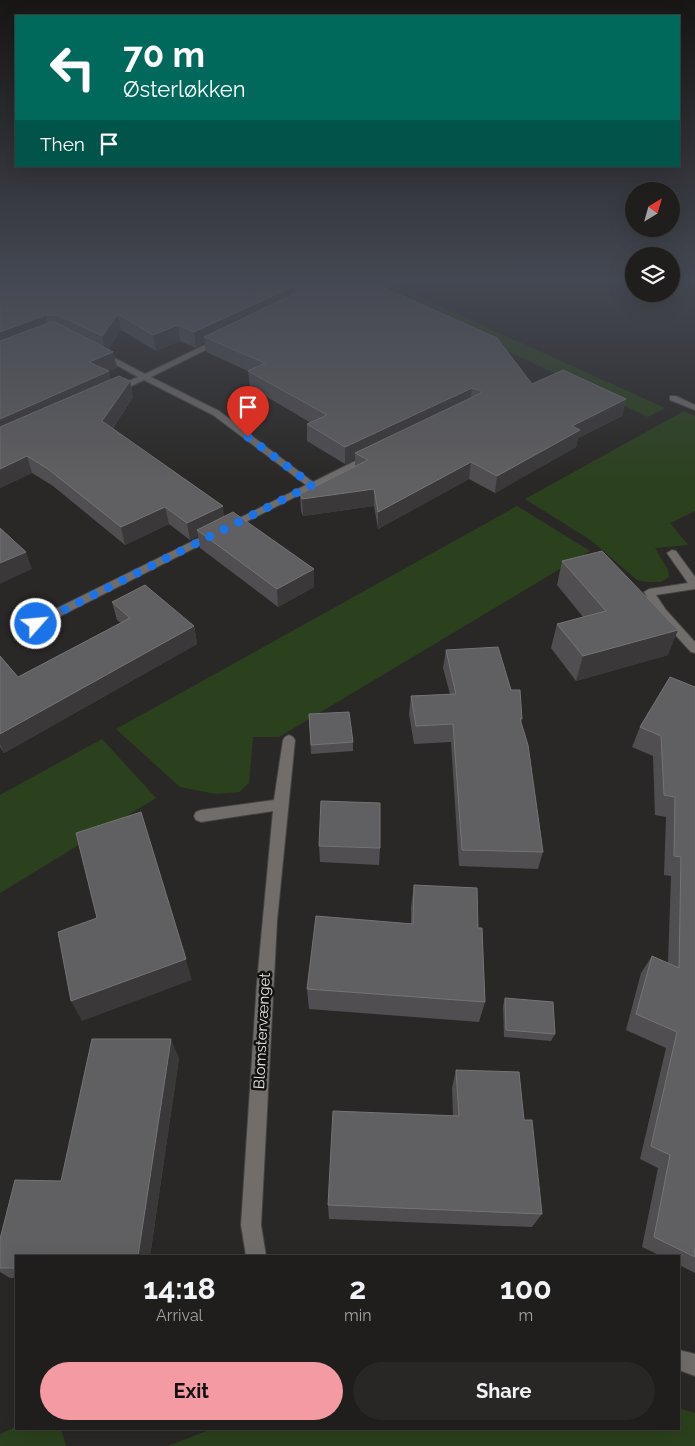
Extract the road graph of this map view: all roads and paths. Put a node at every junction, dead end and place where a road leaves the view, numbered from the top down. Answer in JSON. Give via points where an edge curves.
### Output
{"nodes":[{"id":1,"x":205,"y":348,"type":"edge"},
{"id":2,"x":96,"y":352,"type":"edge"},
{"id":3,"x":146,"y":377,"type":"junction"},
{"id":4,"x":110,"y":393,"type":"edge"},
{"id":5,"x":673,"y":398,"type":"dead end"},
{"id":6,"x":695,"y":408,"type":"edge"},
{"id":7,"x":380,"y":452,"type":"edge"},
{"id":8,"x":312,"y":485,"type":"junction"},
{"id":9,"x":672,"y":553,"type":"dead end"},
{"id":10,"x":695,"y":586,"type":"edge"},
{"id":11,"x":19,"y":632,"type":"dead end"},
{"id":12,"x":695,"y":649,"type":"edge"},
{"id":13,"x":289,"y":740,"type":"dead end"},
{"id":14,"x":280,"y":805,"type":"junction"},
{"id":15,"x":201,"y":816,"type":"dead end"},
{"id":16,"x":256,"y":1255,"type":"edge"},
{"id":17,"x":680,"y":1360,"type":"edge"},
{"id":18,"x":695,"y":1365,"type":"edge"}],
"edges":[{"from":1,"to":3,"type":"street"},
{"from":2,"to":3,"type":"street"},
{"from":3,"to":4,"type":"street"},
{"from":3,"to":8,"type":"street","via":[[216,413]]},
{"from":5,"to":6,"type":"street"},
{"from":7,"to":8,"type":"street"},
{"from":8,"to":11,"type":"street"},
{"from":9,"to":10,"type":"street"},
{"from":10,"to":12,"type":"street","via":[[649,592],[662,613]]},
{"from":13,"to":14,"type":"street","name":"Blomstervænget"},
{"from":14,"to":15,"type":"street"},
{"from":14,"to":16,"type":"street","name":"Blomstervænget","via":[[266,963],[251,1225]]},
{"from":17,"to":18,"type":"street"}]}
